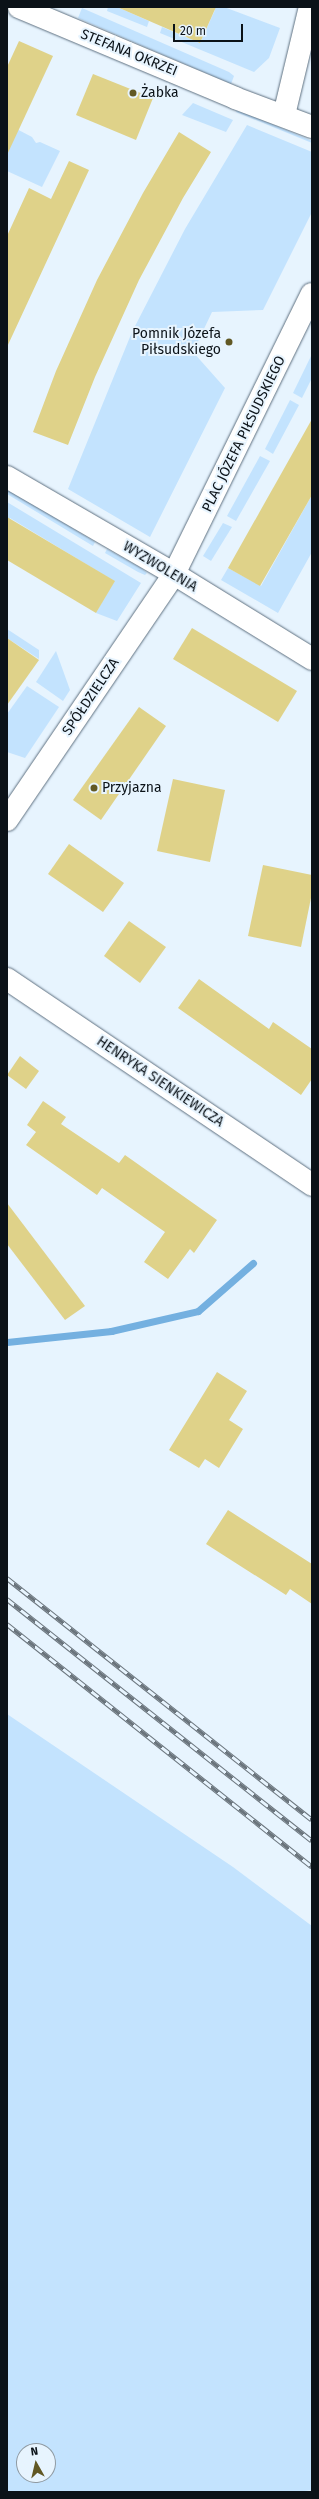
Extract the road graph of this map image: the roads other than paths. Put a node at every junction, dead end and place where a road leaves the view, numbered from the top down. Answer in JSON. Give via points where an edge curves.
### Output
{"nodes":[{"id":1,"x":19,"y":7,"type":"edge"},
{"id":2,"x":310,"y":7,"type":"edge"},
{"id":3,"x":284,"y":115,"type":"junction"},
{"id":4,"x":312,"y":127,"type":"edge"},
{"id":5,"x":312,"y":294,"type":"edge"},
{"id":6,"x":7,"y":477,"type":"edge"},
{"id":7,"x":174,"y":574,"type":"junction"},
{"id":8,"x":312,"y":659,"type":"edge"},
{"id":9,"x":7,"y":820,"type":"edge"},
{"id":10,"x":7,"y":979,"type":"edge"},
{"id":11,"x":312,"y":1185,"type":"edge"}],
"edges":[{"from":1,"to":3,"type":"street","name":"STEFANA OKRZEI","via":[[235,98]]},
{"from":2,"to":3,"type":"street"},
{"from":3,"to":4,"type":"street"},
{"from":5,"to":7,"type":"street","name":"PLAC JÓZEFA PIŁSUDSKIEGO"},
{"from":6,"to":7,"type":"street","name":"WYZWOLENIA"},
{"from":7,"to":8,"type":"street","name":"WYZWOLENIA"},
{"from":7,"to":9,"type":"street","name":"SPÓŁDZIELCZA"},
{"from":10,"to":11,"type":"street","name":"HENRYKA SIENKIEWICZA"}]}
